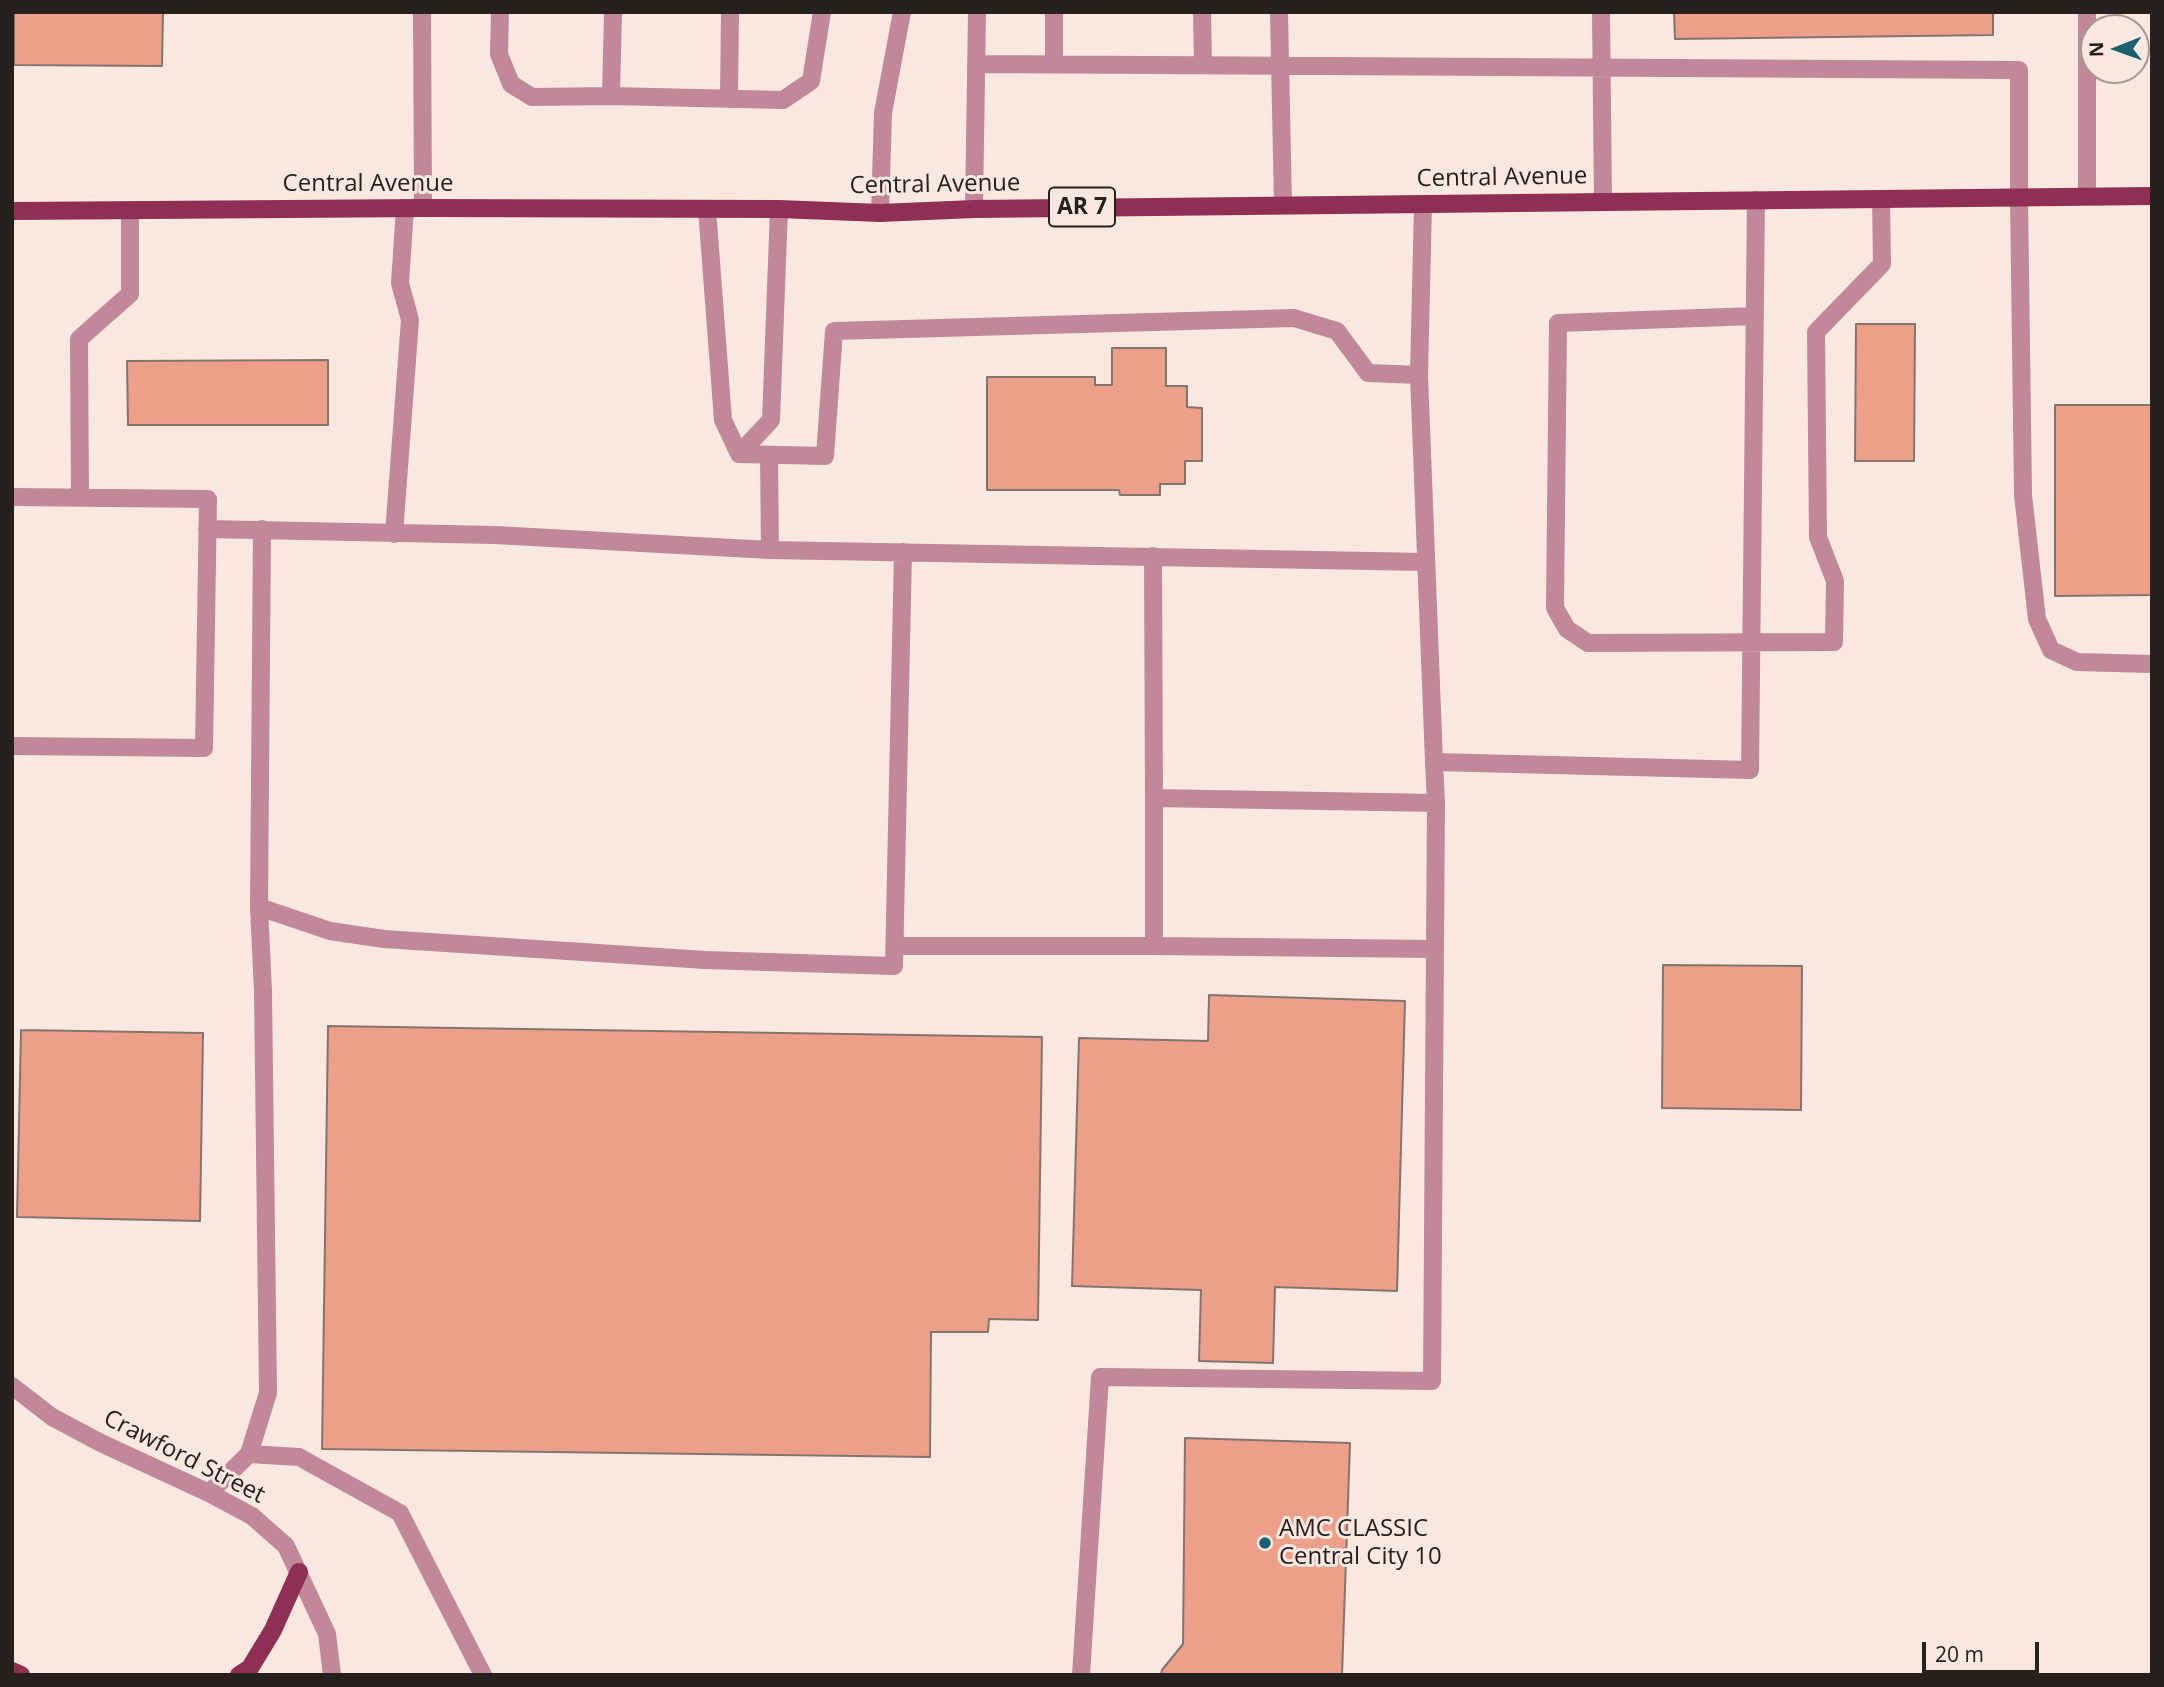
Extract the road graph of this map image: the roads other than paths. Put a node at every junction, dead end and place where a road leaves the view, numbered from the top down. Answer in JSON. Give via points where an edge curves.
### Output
{"nodes":[{"id":1,"x":422,"y":12,"type":"edge"},
{"id":2,"x":500,"y":12,"type":"edge"},
{"id":3,"x":613,"y":12,"type":"edge"},
{"id":4,"x":730,"y":12,"type":"edge"},
{"id":5,"x":822,"y":12,"type":"edge"},
{"id":6,"x":902,"y":12,"type":"edge"},
{"id":7,"x":977,"y":12,"type":"edge"},
{"id":8,"x":1054,"y":12,"type":"edge"},
{"id":9,"x":1202,"y":12,"type":"edge"},
{"id":10,"x":1279,"y":12,"type":"edge"},
{"id":11,"x":1601,"y":12,"type":"edge"},
{"id":12,"x":976,"y":64,"type":"junction"},
{"id":13,"x":1054,"y":64,"type":"junction"},
{"id":14,"x":1203,"y":64,"type":"junction"},
{"id":15,"x":1280,"y":65,"type":"junction"},
{"id":16,"x":1601,"y":69,"type":"junction"},
{"id":17,"x":2089,"y":84,"type":"edge"},
{"id":18,"x":611,"y":96,"type":"junction"},
{"id":19,"x":729,"y":99,"type":"junction"},
{"id":20,"x":2087,"y":196,"type":"junction"},
{"id":21,"x":2152,"y":196,"type":"edge"},
{"id":22,"x":2019,"y":197,"type":"junction"},
{"id":23,"x":1881,"y":199,"type":"junction"},
{"id":24,"x":1756,"y":200,"type":"junction"},
{"id":25,"x":1602,"y":202,"type":"junction"},
{"id":26,"x":1423,"y":204,"type":"junction"},
{"id":27,"x":1283,"y":205,"type":"junction"},
{"id":28,"x":414,"y":208,"type":"junction"},
{"id":29,"x":707,"y":209,"type":"junction"},
{"id":30,"x":779,"y":209,"type":"junction"},
{"id":31,"x":974,"y":209,"type":"junction"},
{"id":32,"x":130,"y":210,"type":"junction"},
{"id":33,"x":12,"y":211,"type":"edge"},
{"id":34,"x":880,"y":213,"type":"junction"},
{"id":35,"x":1755,"y":316,"type":"junction"},
{"id":36,"x":1419,"y":375,"type":"junction"},
{"id":37,"x":740,"y":454,"type":"junction"},
{"id":38,"x":769,"y":455,"type":"junction"},
{"id":39,"x":12,"y":497,"type":"edge"},
{"id":40,"x":80,"y":498,"type":"junction"},
{"id":41,"x":207,"y":529,"type":"junction"},
{"id":42,"x":262,"y":529,"type":"junction"},
{"id":43,"x":394,"y":534,"type":"junction"},
{"id":44,"x":771,"y":550,"type":"junction"},
{"id":45,"x":904,"y":552,"type":"junction"},
{"id":46,"x":1153,"y":556,"type":"junction"},
{"id":47,"x":1425,"y":562,"type":"junction"},
{"id":48,"x":1751,"y":644,"type":"junction"},
{"id":49,"x":2152,"y":664,"type":"edge"},
{"id":50,"x":12,"y":746,"type":"edge"},
{"id":51,"x":1434,"y":762,"type":"junction"},
{"id":52,"x":1154,"y":798,"type":"junction"},
{"id":53,"x":1436,"y":803,"type":"junction"},
{"id":54,"x":259,"y":907,"type":"junction"},
{"id":55,"x":895,"y":946,"type":"junction"},
{"id":56,"x":1154,"y":946,"type":"junction"},
{"id":57,"x":1434,"y":949,"type":"junction"},
{"id":58,"x":12,"y":1386,"type":"edge"},
{"id":59,"x":248,"y":1454,"type":"junction"},
{"id":60,"x":209,"y":1493,"type":"junction"},
{"id":61,"x":299,"y":1572,"type":"junction"},
{"id":62,"x":12,"y":1671,"type":"edge"},
{"id":63,"x":21,"y":1675,"type":"edge"},
{"id":64,"x":239,"y":1675,"type":"edge"},
{"id":65,"x":332,"y":1675,"type":"edge"},
{"id":66,"x":483,"y":1675,"type":"edge"},
{"id":67,"x":1081,"y":1675,"type":"edge"}],
"edges":[{"from":1,"to":28,"type":"street"},
{"from":2,"to":18,"type":"street","via":[[499,54],[511,83],[532,97]]},
{"from":3,"to":18,"type":"street"},
{"from":4,"to":19,"type":"street"},
{"from":5,"to":19,"type":"street","via":[[811,81],[783,100]]},
{"from":6,"to":34,"type":"street","via":[[883,113]]},
{"from":7,"to":12,"type":"street"},
{"from":8,"to":13,"type":"street"},
{"from":9,"to":14,"type":"street"},
{"from":10,"to":15,"type":"street"},
{"from":11,"to":16,"type":"street"},
{"from":12,"to":13,"type":"street"},
{"from":12,"to":31,"type":"street"},
{"from":13,"to":14,"type":"street"},
{"from":14,"to":15,"type":"street"},
{"from":15,"to":16,"type":"street"},
{"from":15,"to":27,"type":"street"},
{"from":16,"to":22,"type":"street","via":[[2019,70]]},
{"from":16,"to":25,"type":"street"},
{"from":17,"to":20,"type":"street"},
{"from":18,"to":19,"type":"street"},
{"from":20,"to":21,"type":"main road","name":"Central Avenue","number":"AR 7"},
{"from":20,"to":22,"type":"main road","name":"Central Avenue","number":"AR 7"},
{"from":22,"to":23,"type":"main road","name":"Central Avenue","number":"AR 7"},
{"from":22,"to":49,"type":"street","via":[[2024,495],[2037,619],[2051,650],[2077,662]]},
{"from":23,"to":24,"type":"main road","name":"Central Avenue","number":"AR 7"},
{"from":23,"to":48,"type":"street","via":[[1882,264],[1816,332],[1818,537],[1835,581],[1834,642]]},
{"from":24,"to":25,"type":"main road","name":"Central Avenue","number":"AR 7"},
{"from":24,"to":35,"type":"street"},
{"from":25,"to":26,"type":"main road","name":"Central Avenue","number":"AR 7"},
{"from":26,"to":27,"type":"main road","name":"Central Avenue","number":"AR 7"},
{"from":26,"to":36,"type":"street"},
{"from":27,"to":31,"type":"main road","name":"Central Avenue","number":"AR 7"},
{"from":28,"to":29,"type":"main road","name":"Central Avenue","number":"AR 7"},
{"from":28,"to":32,"type":"main road","name":"Central Avenue","number":"AR 7"},
{"from":28,"to":43,"type":"street","via":[[400,283],[410,320]]},
{"from":29,"to":30,"type":"main road","name":"Central Avenue","number":"AR 7"},
{"from":29,"to":37,"type":"street","via":[[723,420]]},
{"from":30,"to":34,"type":"main road","name":"Central Avenue","number":"AR 7"},
{"from":30,"to":37,"type":"street","via":[[771,420]]},
{"from":31,"to":34,"type":"main road","name":"Central Avenue","number":"AR 7"},
{"from":32,"to":33,"type":"main road","name":"Central Avenue","number":"AR 7"},
{"from":32,"to":40,"type":"street","via":[[130,294],[79,339]]},
{"from":35,"to":48,"type":"street"},
{"from":35,"to":48,"type":"street","via":[[1558,323],[1555,608],[1567,629],[1588,643]]},
{"from":36,"to":38,"type":"street","via":[[1368,373],[1337,331],[1294,318],[834,331],[825,456]]},
{"from":36,"to":47,"type":"street"},
{"from":37,"to":38,"type":"street"},
{"from":38,"to":44,"type":"street"},
{"from":39,"to":40,"type":"street"},
{"from":40,"to":41,"type":"street","via":[[208,499]]},
{"from":41,"to":42,"type":"street"},
{"from":41,"to":50,"type":"street","via":[[204,748]]},
{"from":42,"to":43,"type":"street"},
{"from":42,"to":54,"type":"street"},
{"from":43,"to":44,"type":"street"},
{"from":44,"to":45,"type":"street"},
{"from":45,"to":46,"type":"street"},
{"from":45,"to":55,"type":"street"},
{"from":46,"to":47,"type":"street"},
{"from":46,"to":52,"type":"street"},
{"from":47,"to":51,"type":"street"},
{"from":48,"to":51,"type":"street","via":[[1750,770]]},
{"from":51,"to":53,"type":"street"},
{"from":52,"to":53,"type":"street"},
{"from":52,"to":56,"type":"street"},
{"from":53,"to":57,"type":"street"},
{"from":54,"to":55,"type":"street","via":[[330,931],[384,939],[604,955],[894,966]]},
{"from":54,"to":59,"type":"street","via":[[268,1393]]},
{"from":55,"to":56,"type":"street"},
{"from":56,"to":57,"type":"street"},
{"from":57,"to":67,"type":"street","via":[[1432,1381],[1100,1377]]},
{"from":58,"to":60,"type":"street","name":"Crawford Street","via":[[52,1417]]},
{"from":59,"to":60,"type":"street"},
{"from":59,"to":66,"type":"street","via":[[299,1457],[400,1513]]},
{"from":60,"to":61,"type":"street","name":"Crawford Street","via":[[252,1516],[286,1546]]},
{"from":61,"to":64,"type":"main road","via":[[273,1630],[250,1668]]},
{"from":61,"to":65,"type":"street","name":"Crawford Street","via":[[327,1634]]},
{"from":62,"to":63,"type":"main road"}]}
